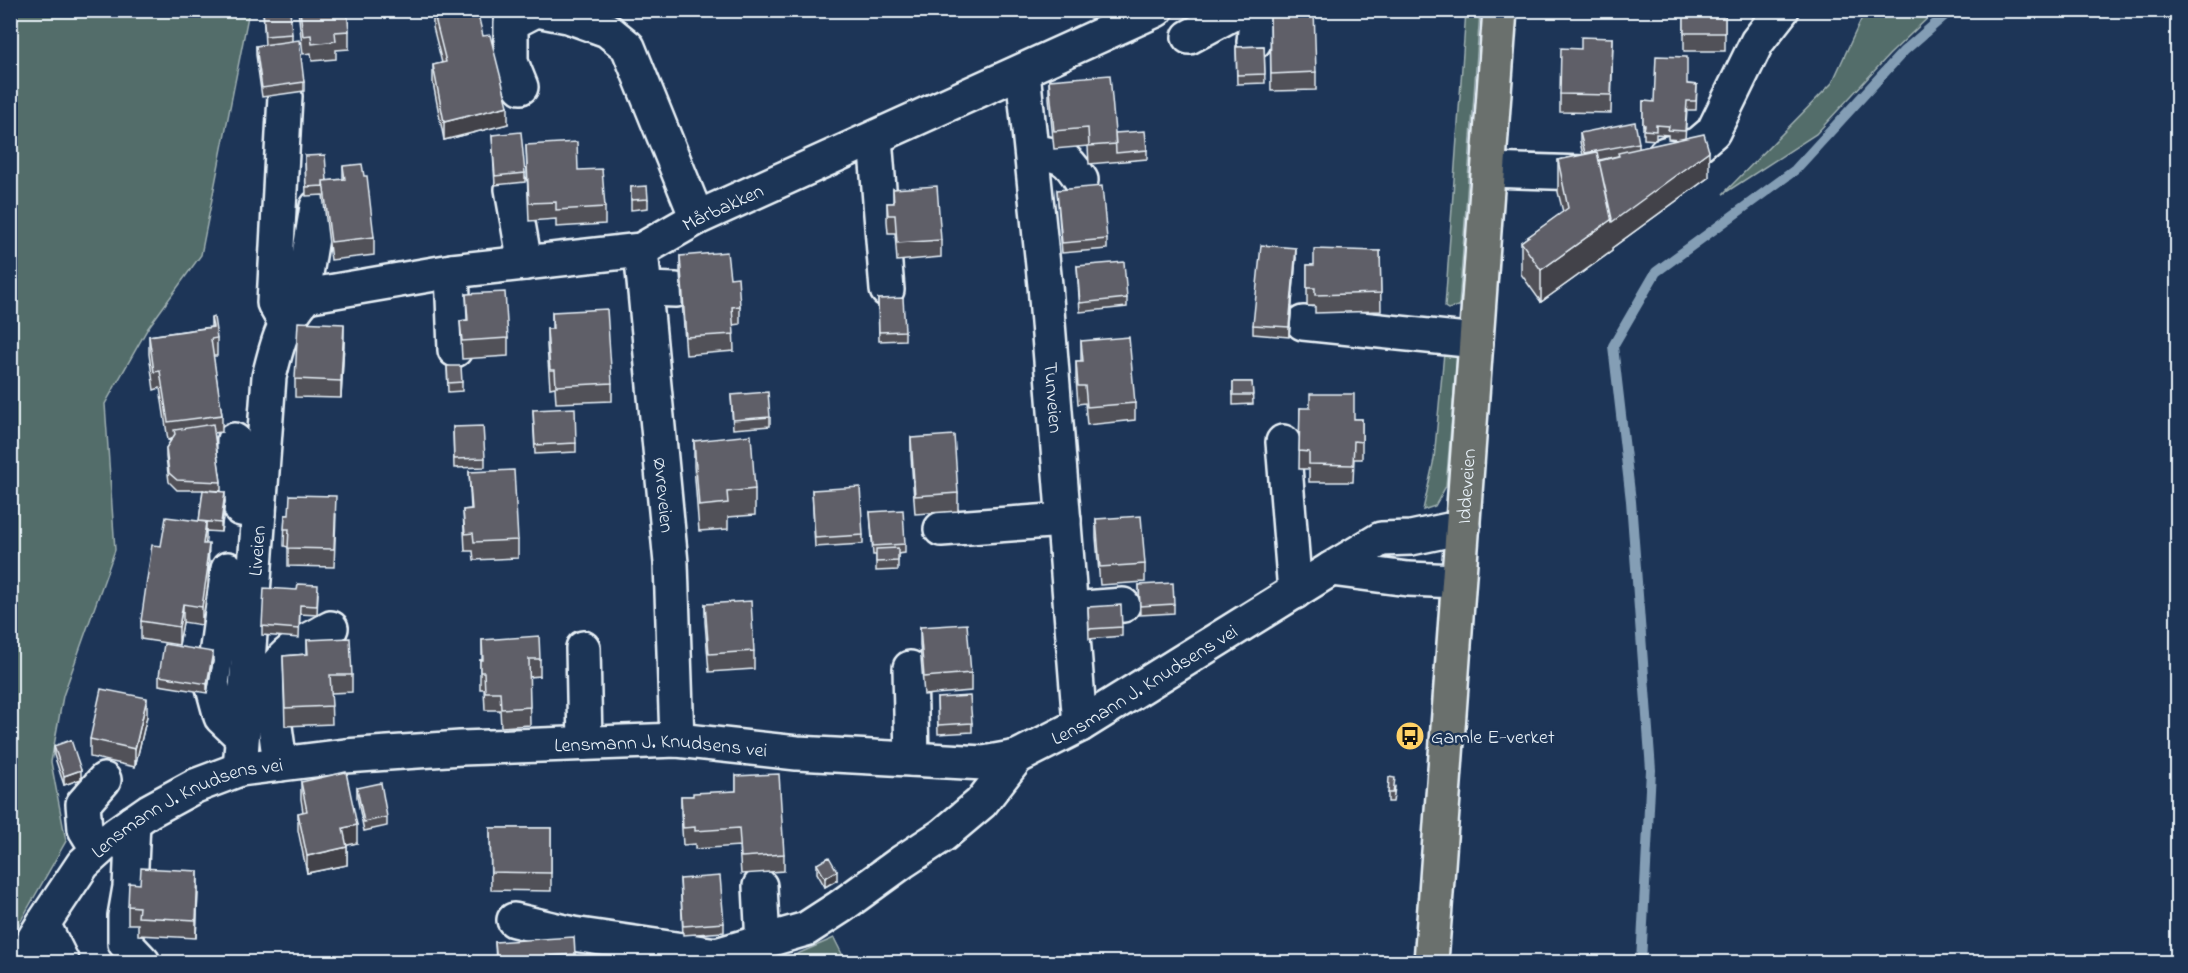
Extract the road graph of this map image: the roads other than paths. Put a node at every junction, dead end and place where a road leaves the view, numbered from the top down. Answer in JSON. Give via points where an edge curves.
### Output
{"nodes":[{"id":1,"x":537,"y":10,"type":"edge"},
{"id":2,"x":612,"y":10,"type":"edge"},
{"id":3,"x":1156,"y":10,"type":"edge"},
{"id":4,"x":1239,"y":10,"type":"edge"},
{"id":5,"x":1257,"y":10,"type":"edge"},
{"id":6,"x":1500,"y":10,"type":"edge"},
{"id":7,"x":1782,"y":10,"type":"edge"},
{"id":8,"x":1189,"y":38,"type":"dead end"},
{"id":9,"x":1254,"y":42,"type":"dead end"},
{"id":10,"x":628,"y":46,"type":"junction"},
{"id":11,"x":1023,"y":72,"type":"junction"},
{"id":12,"x":520,"y":87,"type":"dead end"},
{"id":13,"x":285,"y":96,"type":"dead end"},
{"id":14,"x":875,"y":138,"type":"junction"},
{"id":15,"x":1032,"y":152,"type":"junction"},
{"id":16,"x":1489,"y":170,"type":"junction"},
{"id":17,"x":1081,"y":180,"type":"dead end"},
{"id":18,"x":512,"y":189,"type":"dead end"},
{"id":19,"x":317,"y":207,"type":"dead end"},
{"id":20,"x":697,"y":218,"type":"junction"},
{"id":21,"x":641,"y":250,"type":"junction"},
{"id":22,"x":525,"y":263,"type":"junction"},
{"id":23,"x":452,"y":271,"type":"junction"},
{"id":24,"x":887,"y":290,"type":"dead end"},
{"id":25,"x":306,"y":296,"type":"junction"},
{"id":26,"x":1303,"y":322,"type":"dead end"},
{"id":27,"x":283,"y":328,"type":"junction"},
{"id":28,"x":1476,"y":341,"type":"junction"},
{"id":29,"x":455,"y":350,"type":"dead end"},
{"id":30,"x":234,"y":440,"type":"dead end"},
{"id":31,"x":1283,"y":442,"type":"dead end"},
{"id":32,"x":1064,"y":520,"type":"junction"},
{"id":33,"x":269,"y":522,"type":"junction"},
{"id":34,"x":1463,"y":527,"type":"junction"},
{"id":35,"x":941,"y":529,"type":"dead end"},
{"id":36,"x":228,"y":569,"type":"dead end"},
{"id":37,"x":1331,"y":569,"type":"junction"},
{"id":38,"x":1458,"y":581,"type":"junction"},
{"id":39,"x":1295,"y":592,"type":"junction"},
{"id":40,"x":1123,"y":605,"type":"edge"},
{"id":41,"x":1071,"y":609,"type":"junction"},
{"id":42,"x":331,"y":628,"type":"dead end"},
{"id":43,"x":584,"y":648,"type":"dead end"},
{"id":44,"x":910,"y":668,"type":"dead end"},
{"id":45,"x":1080,"y":725,"type":"junction"},
{"id":46,"x":242,"y":737,"type":"junction"},
{"id":47,"x":677,"y":740,"type":"junction"},
{"id":48,"x":585,"y":744,"type":"junction"},
{"id":49,"x":1017,"y":757,"type":"junction"},
{"id":50,"x":912,"y":759,"type":"junction"},
{"id":51,"x":280,"y":764,"type":"junction"},
{"id":52,"x":240,"y":769,"type":"junction"},
{"id":53,"x":104,"y":780,"type":"dead end"},
{"id":54,"x":133,"y":822,"type":"junction"},
{"id":55,"x":98,"y":850,"type":"junction"},
{"id":56,"x":760,"y":886,"type":"dead end"},
{"id":57,"x":514,"y":920,"type":"dead end"},
{"id":58,"x":42,"y":924,"type":"junction"},
{"id":59,"x":763,"y":943,"type":"junction"},
{"id":60,"x":705,"y":959,"type":"edge"},
{"id":61,"x":20,"y":963,"type":"edge"},
{"id":62,"x":62,"y":963,"type":"edge"},
{"id":63,"x":143,"y":963,"type":"edge"},
{"id":64,"x":1431,"y":963,"type":"edge"}],
"edges":[{"from":1,"to":10,"type":"street","via":[[607,30]]},
{"from":1,"to":12,"type":"street","via":[[511,23],[511,62]]},
{"from":2,"to":10,"type":"street","via":[[626,30]]},
{"from":3,"to":11,"type":"street","name":"Mårbakken"},
{"from":4,"to":8,"type":"street"},
{"from":5,"to":9,"type":"street"},
{"from":6,"to":16,"type":"main road","name":"Iddeveien"},
{"from":7,"to":16,"type":"street","via":[[1757,42],[1713,132],[1699,144],[1584,173]]},
{"from":10,"to":20,"type":"street"},
{"from":11,"to":14,"type":"street","name":"Mårbakken"},
{"from":11,"to":15,"type":"street","name":"Tunveien"},
{"from":13,"to":27,"type":"street","via":[[274,303]]},
{"from":14,"to":20,"type":"street","name":"Mårbakken"},
{"from":14,"to":24,"type":"street"},
{"from":15,"to":17,"type":"street","via":[[1057,155],[1072,166]]},
{"from":15,"to":32,"type":"street","name":"Tunveien","via":[[1056,285]]},
{"from":16,"to":28,"type":"main road","name":"Iddeveien"},
{"from":18,"to":22,"type":"street"},
{"from":19,"to":25,"type":"street"},
{"from":20,"to":21,"type":"street","name":"Mårbakken"},
{"from":21,"to":22,"type":"street","name":"Mårbakken"},
{"from":21,"to":47,"type":"street","name":"Øvreveien","via":[[660,290]]},
{"from":22,"to":23,"type":"street","name":"Mårbakken"},
{"from":23,"to":25,"type":"street","name":"Mårbakken"},
{"from":23,"to":29,"type":"street"},
{"from":25,"to":27,"type":"street"},
{"from":26,"to":28,"type":"street"},
{"from":27,"to":33,"type":"street","name":"Liveien","via":[[279,376],[262,470]]},
{"from":28,"to":34,"type":"main road","name":"Iddeveien"},
{"from":30,"to":33,"type":"street","via":[[236,493],[241,509]]},
{"from":31,"to":39,"type":"street"},
{"from":32,"to":35,"type":"street"},
{"from":32,"to":41,"type":"street","name":"Tunveien"},
{"from":33,"to":46,"type":"street","name":"Liveien"},
{"from":34,"to":37,"type":"street","name":"Lensmann J. Knudsens vei","via":[[1410,538],[1381,539]]},
{"from":34,"to":38,"type":"main road","name":"Iddeveien"},
{"from":36,"to":46,"type":"street","via":[[212,684],[221,717]]},
{"from":37,"to":38,"type":"street"},
{"from":37,"to":39,"type":"street","name":"Lensmann J. Knudsens vei"},
{"from":38,"to":64,"type":"main road","name":"Iddeveien"},
{"from":39,"to":45,"type":"street","name":"Lensmann J. Knudsens vei"},
{"from":40,"to":41,"type":"street"},
{"from":41,"to":45,"type":"street","name":"Tunveien"},
{"from":42,"to":51,"type":"street","via":[[290,652],[276,666],[272,691]]},
{"from":43,"to":48,"type":"street"},
{"from":44,"to":50,"type":"street"},
{"from":45,"to":49,"type":"street","name":"Lensmann J. Knudsens vei"},
{"from":46,"to":52,"type":"street","name":"Liveien"},
{"from":47,"to":48,"type":"street","name":"Lensmann J. Knudsens vei"},
{"from":47,"to":50,"type":"street","name":"Lensmann J. Knudsens vei","via":[[797,753]]},
{"from":48,"to":51,"type":"street","name":"Lensmann J. Knudsens vei","via":[[461,748]]},
{"from":49,"to":50,"type":"street","name":"Lensmann J. Knudsens vei","via":[[984,763]]},
{"from":49,"to":59,"type":"street","via":[[981,803],[943,836],[806,929]]},
{"from":51,"to":52,"type":"street","name":"Lensmann J. Knudsens vei"},
{"from":52,"to":54,"type":"street","name":"Lensmann J. Knudsens vei","via":[[195,786]]},
{"from":53,"to":55,"type":"street","via":[[83,804],[85,829]]},
{"from":54,"to":55,"type":"street","name":"Lensmann J. Knudsens vei"},
{"from":54,"to":63,"type":"street","via":[[125,943]]},
{"from":55,"to":58,"type":"street","name":"Lensmann J. Knudsens vei","via":[[83,864]]},
{"from":56,"to":59,"type":"street"},
{"from":57,"to":60,"type":"street"},
{"from":58,"to":61,"type":"street","name":"Lensmann J. Knudsens vei"},
{"from":58,"to":62,"type":"street"},
{"from":59,"to":60,"type":"street"}]}
